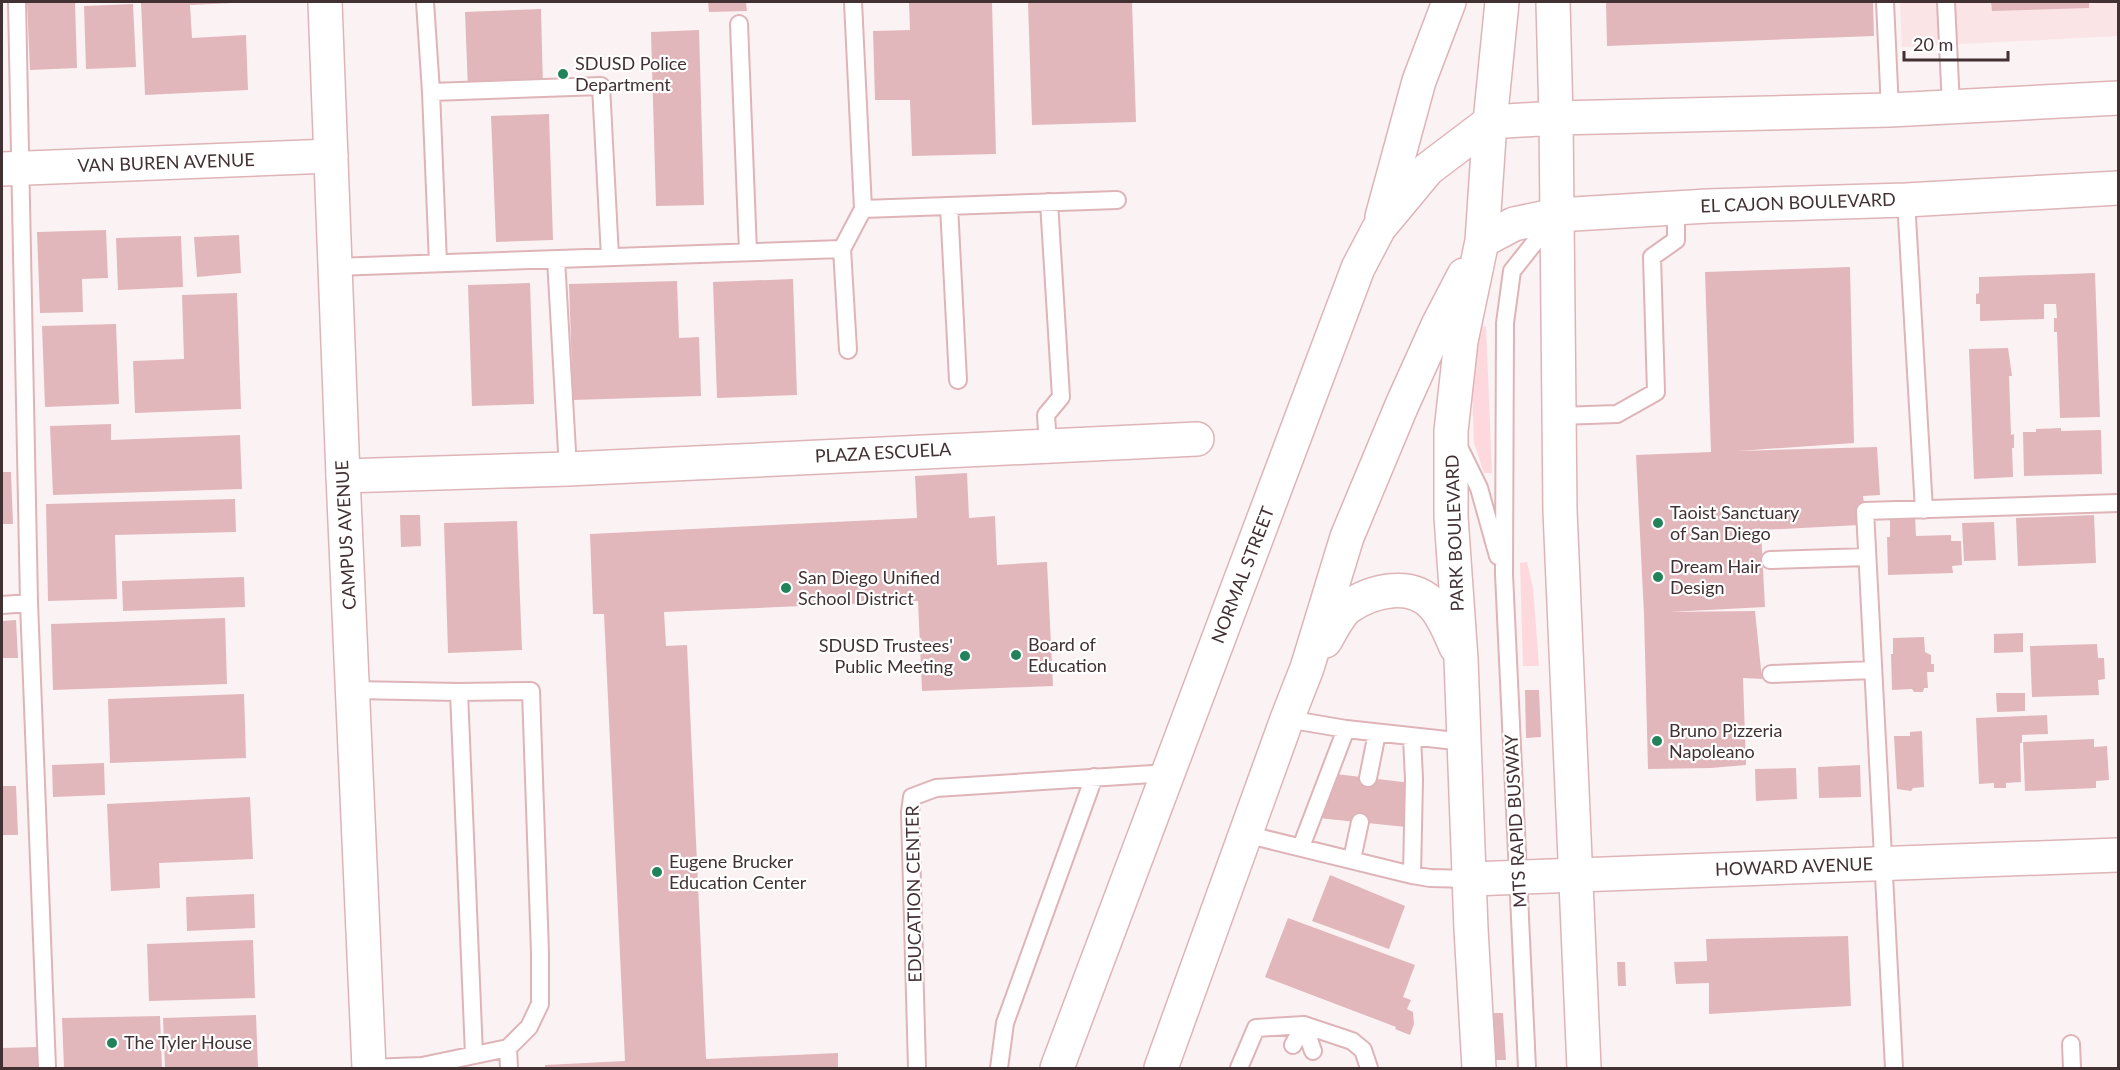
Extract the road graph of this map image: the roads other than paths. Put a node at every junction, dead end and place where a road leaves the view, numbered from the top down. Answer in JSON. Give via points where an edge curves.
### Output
{"nodes":[{"id":1,"x":17,"y":2,"type":"edge"},
{"id":2,"x":325,"y":2,"type":"edge"},
{"id":3,"x":425,"y":2,"type":"edge"},
{"id":4,"x":853,"y":2,"type":"edge"},
{"id":5,"x":1449,"y":2,"type":"edge"},
{"id":6,"x":1502,"y":2,"type":"edge"},
{"id":7,"x":1553,"y":2,"type":"edge"},
{"id":8,"x":1885,"y":2,"type":"edge"},
{"id":9,"x":1946,"y":2,"type":"edge"},
{"id":10,"x":739,"y":24,"type":"dead end"},
{"id":11,"x":431,"y":92,"type":"junction"},
{"id":12,"x":2118,"y":98,"type":"edge"},
{"id":13,"x":1951,"y":106,"type":"junction"},
{"id":14,"x":1890,"y":110,"type":"junction"},
{"id":15,"x":1556,"y":118,"type":"junction"},
{"id":16,"x":1490,"y":122,"type":"junction"},
{"id":17,"x":331,"y":156,"type":"junction"},
{"id":18,"x":12,"y":169,"type":"edge"},
{"id":19,"x":2118,"y":188,"type":"edge"},
{"id":20,"x":1117,"y":200,"type":"dead end"},
{"id":21,"x":1906,"y":200,"type":"junction"},
{"id":22,"x":1049,"y":202,"type":"junction"},
{"id":23,"x":949,"y":206,"type":"junction"},
{"id":24,"x":1676,"y":208,"type":"junction"},
{"id":25,"x":863,"y":209,"type":"junction"},
{"id":26,"x":1557,"y":215,"type":"junction"},
{"id":27,"x":1379,"y":228,"type":"junction"},
{"id":28,"x":1482,"y":241,"type":"junction"},
{"id":29,"x":842,"y":249,"type":"junction"},
{"id":30,"x":748,"y":252,"type":"junction"},
{"id":31,"x":610,"y":257,"type":"junction"},
{"id":32,"x":556,"y":259,"type":"junction"},
{"id":33,"x":438,"y":263,"type":"junction"},
{"id":34,"x":335,"y":267,"type":"junction"},
{"id":35,"x":848,"y":350,"type":"dead end"},
{"id":36,"x":958,"y":380,"type":"dead end"},
{"id":37,"x":1559,"y":416,"type":"junction"},
{"id":38,"x":1451,"y":431,"type":"junction"},
{"id":39,"x":1197,"y":439,"type":"dead end"},
{"id":40,"x":1048,"y":446,"type":"junction"},
{"id":41,"x":568,"y":469,"type":"junction"},
{"id":42,"x":343,"y":476,"type":"junction"},
{"id":43,"x":2118,"y":503,"type":"edge"},
{"id":44,"x":1924,"y":510,"type":"junction"},
{"id":45,"x":1867,"y":557,"type":"junction"},
{"id":46,"x":1770,"y":560,"type":"dead end"},
{"id":47,"x":1504,"y":574,"type":"junction"},
{"id":48,"x":29,"y":603,"type":"junction"},
{"id":49,"x":2,"y":605,"type":"edge"},
{"id":50,"x":1461,"y":659,"type":"junction"},
{"id":51,"x":1307,"y":668,"type":"junction"},
{"id":52,"x":1873,"y":670,"type":"junction"},
{"id":53,"x":1771,"y":674,"type":"dead end"},
{"id":54,"x":353,"y":690,"type":"junction"},
{"id":55,"x":459,"y":692,"type":"junction"},
{"id":56,"x":1287,"y":719,"type":"junction"},
{"id":57,"x":1346,"y":729,"type":"junction"},
{"id":58,"x":1377,"y":733,"type":"junction"},
{"id":59,"x":1412,"y":736,"type":"junction"},
{"id":60,"x":1465,"y":742,"type":"junction"},
{"id":61,"x":1168,"y":773,"type":"junction"},
{"id":62,"x":1094,"y":777,"type":"junction"},
{"id":63,"x":1368,"y":778,"type":"dead end"},
{"id":64,"x":1360,"y":822,"type":"dead end"},
{"id":65,"x":1245,"y":834,"type":"junction"},
{"id":66,"x":1301,"y":847,"type":"junction"},
{"id":67,"x":2118,"y":855,"type":"edge"},
{"id":68,"x":1352,"y":859,"type":"junction"},
{"id":69,"x":1884,"y":863,"type":"junction"},
{"id":70,"x":1412,"y":875,"type":"junction"},
{"id":71,"x":1575,"y":875,"type":"junction"},
{"id":72,"x":1519,"y":878,"type":"junction"},
{"id":73,"x":1470,"y":879,"type":"junction"},
{"id":74,"x":1304,"y":1025,"type":"junction"},
{"id":75,"x":1271,"y":1037,"type":"dead end"},
{"id":76,"x":2071,"y":1044,"type":"dead end"},
{"id":77,"x":1293,"y":1045,"type":"dead end"},
{"id":78,"x":508,"y":1048,"type":"junction"},
{"id":79,"x":1313,"y":1051,"type":"dead end"},
{"id":80,"x":474,"y":1055,"type":"junction"},
{"id":81,"x":47,"y":1068,"type":"edge"},
{"id":82,"x":369,"y":1068,"type":"edge"},
{"id":83,"x":509,"y":1068,"type":"edge"},
{"id":84,"x":917,"y":1068,"type":"edge"},
{"id":85,"x":999,"y":1068,"type":"edge"},
{"id":86,"x":1057,"y":1068,"type":"edge"},
{"id":87,"x":1161,"y":1068,"type":"edge"},
{"id":88,"x":1239,"y":1068,"type":"edge"},
{"id":89,"x":1369,"y":1068,"type":"edge"},
{"id":90,"x":1479,"y":1068,"type":"edge"},
{"id":91,"x":1527,"y":1068,"type":"edge"},
{"id":92,"x":1584,"y":1068,"type":"edge"},
{"id":93,"x":1894,"y":1068,"type":"edge"},
{"id":94,"x":2072,"y":1068,"type":"edge"}],
"edges":[{"from":1,"to":18,"type":"lane"},
{"from":2,"to":17,"type":"main road","name":"CAMPUS AVENUE"},
{"from":3,"to":11,"type":"lane"},
{"from":4,"to":25,"type":"lane"},
{"from":5,"to":27,"type":"main road","via":[[1419,81]]},
{"from":6,"to":16,"type":"main road","name":"PARK BOULEVARD"},
{"from":7,"to":15,"type":"main road"},
{"from":8,"to":14,"type":"lane"},
{"from":9,"to":13,"type":"lane"},
{"from":10,"to":30,"type":"lane"},
{"from":11,"to":31,"type":"lane","via":[[601,86]]},
{"from":11,"to":33,"type":"lane"},
{"from":12,"to":13,"type":"main road"},
{"from":13,"to":14,"type":"main road"},
{"from":14,"to":15,"type":"main road"},
{"from":15,"to":16,"type":"main road"},
{"from":15,"to":26,"type":"main road"},
{"from":16,"to":27,"type":"main road","name":"NORMAL STREET","via":[[1428,169]]},
{"from":16,"to":28,"type":"main road","name":"PARK BOULEVARD"},
{"from":17,"to":18,"type":"main road","name":"VAN BUREN AVENUE"},
{"from":17,"to":34,"type":"main road","name":"CAMPUS AVENUE"},
{"from":18,"to":48,"type":"lane"},
{"from":19,"to":21,"type":"main road","name":"EL CAJON BOULEVARD"},
{"from":20,"to":22,"type":"lane"},
{"from":21,"to":24,"type":"main road","name":"EL CAJON BOULEVARD"},
{"from":21,"to":44,"type":"lane"},
{"from":22,"to":23,"type":"lane"},
{"from":22,"to":40,"type":"lane","via":[[1061,396],[1046,415]]},
{"from":23,"to":25,"type":"lane"},
{"from":23,"to":36,"type":"lane"},
{"from":24,"to":26,"type":"main road","name":"EL CAJON BOULEVARD"},
{"from":24,"to":37,"type":"lane","via":[[1677,240],[1652,257],[1656,393],[1617,414]]},
{"from":25,"to":29,"type":"lane"},
{"from":26,"to":28,"type":"main road","name":"EL CAJON BOULEVARD","via":[[1514,224]]},
{"from":26,"to":37,"type":"main road"},
{"from":26,"to":47,"type":"lane","name":"MTS RAPID BUSWAY","via":[[1512,271],[1505,323]]},
{"from":27,"to":61,"type":"main road","name":"NORMAL STREET","via":[[1358,268]]},
{"from":28,"to":38,"type":"main road","name":"PARK BOULEVARD","via":[[1461,341]]},
{"from":28,"to":51,"type":"main road","via":[[1439,323],[1347,537]]},
{"from":29,"to":30,"type":"lane"},
{"from":29,"to":35,"type":"lane"},
{"from":30,"to":31,"type":"lane"},
{"from":31,"to":32,"type":"lane"},
{"from":32,"to":33,"type":"lane"},
{"from":32,"to":41,"type":"lane"},
{"from":33,"to":34,"type":"lane"},
{"from":34,"to":42,"type":"main road","name":"CAMPUS AVENUE"},
{"from":37,"to":71,"type":"main road"},
{"from":38,"to":47,"type":"lane","name":"MTS RAPID BUSWAY","via":[[1479,488]]},
{"from":38,"to":50,"type":"main road","name":"PARK BOULEVARD","via":[[1451,518]]},
{"from":39,"to":40,"type":"main road","name":"PLAZA ESCUELA"},
{"from":40,"to":41,"type":"main road","name":"PLAZA ESCUELA"},
{"from":41,"to":42,"type":"main road","name":"PLAZA ESCUELA"},
{"from":42,"to":54,"type":"main road","name":"CAMPUS AVENUE"},
{"from":43,"to":44,"type":"lane"},
{"from":44,"to":45,"type":"lane","via":[[1864,511]]},
{"from":45,"to":46,"type":"lane"},
{"from":45,"to":52,"type":"lane"},
{"from":47,"to":72,"type":"lane","name":"MTS RAPID BUSWAY"},
{"from":48,"to":49,"type":"lane"},
{"from":48,"to":81,"type":"lane"},
{"from":50,"to":51,"type":"main road","via":[[1434,605],[1410,591],[1380,592],[1347,608]]},
{"from":50,"to":60,"type":"main road","name":"PARK BOULEVARD"},
{"from":51,"to":56,"type":"main road"},
{"from":52,"to":53,"type":"lane"},
{"from":52,"to":69,"type":"lane"},
{"from":54,"to":55,"type":"lane"},
{"from":54,"to":82,"type":"main road","name":"CAMPUS AVENUE"},
{"from":55,"to":78,"type":"lane","via":[[531,691],[540,1004],[529,1027]]},
{"from":55,"to":80,"type":"lane"},
{"from":56,"to":57,"type":"lane"},
{"from":56,"to":65,"type":"main road"},
{"from":57,"to":58,"type":"lane"},
{"from":57,"to":66,"type":"lane"},
{"from":58,"to":59,"type":"lane"},
{"from":58,"to":63,"type":"lane"},
{"from":59,"to":60,"type":"lane"},
{"from":59,"to":70,"type":"lane"},
{"from":60,"to":73,"type":"main road","name":"PARK BOULEVARD"},
{"from":61,"to":62,"type":"lane","name":"EDUCATION CENTER"},
{"from":61,"to":86,"type":"main road","name":"NORMAL STREET"},
{"from":62,"to":84,"type":"lane","name":"EDUCATION CENTER","via":[[936,788],[912,797]]},
{"from":62,"to":85,"type":"lane","via":[[1005,1023]]},
{"from":64,"to":68,"type":"lane"},
{"from":65,"to":66,"type":"lane"},
{"from":65,"to":87,"type":"main road"},
{"from":66,"to":68,"type":"lane"},
{"from":67,"to":69,"type":"main road","name":"HOWARD AVENUE"},
{"from":68,"to":70,"type":"lane"},
{"from":69,"to":71,"type":"main road","name":"HOWARD AVENUE"},
{"from":69,"to":93,"type":"lane"},
{"from":70,"to":73,"type":"lane"},
{"from":71,"to":72,"type":"main road","name":"HOWARD AVENUE"},
{"from":71,"to":92,"type":"main road"},
{"from":72,"to":73,"type":"main road","name":"HOWARD AVENUE"},
{"from":72,"to":91,"type":"lane","name":"MTS RAPID BUSWAY"},
{"from":73,"to":90,"type":"main road","name":"PARK BOULEVARD"},
{"from":74,"to":75,"type":"lane"},
{"from":74,"to":77,"type":"lane"},
{"from":74,"to":79,"type":"lane"},
{"from":74,"to":88,"type":"lane","via":[[1256,1028]]},
{"from":74,"to":89,"type":"lane","via":[[1352,1041],[1363,1050]]},
{"from":76,"to":94,"type":"lane"},
{"from":78,"to":80,"type":"lane"},
{"from":78,"to":83,"type":"lane"},
{"from":80,"to":82,"type":"lane","via":[[422,1066]]}]}
